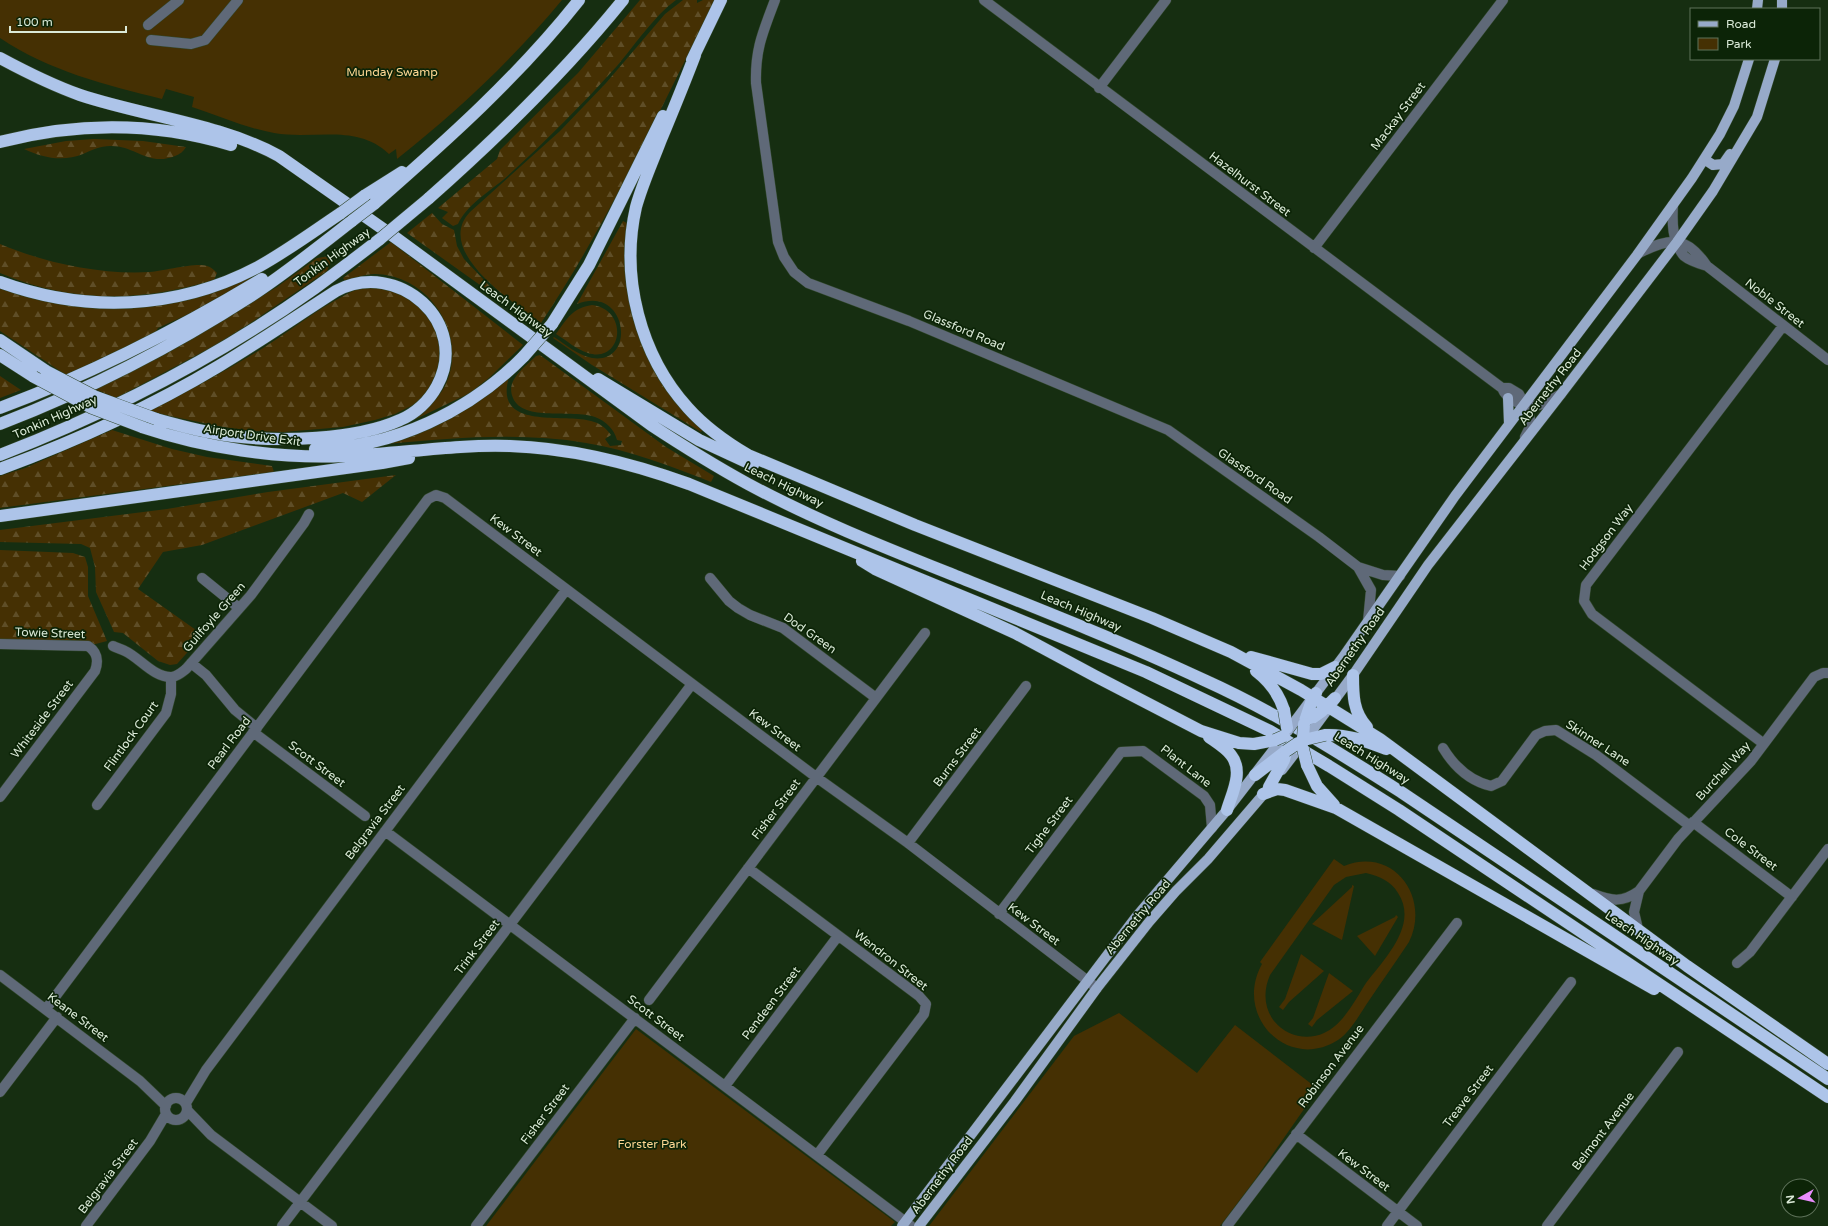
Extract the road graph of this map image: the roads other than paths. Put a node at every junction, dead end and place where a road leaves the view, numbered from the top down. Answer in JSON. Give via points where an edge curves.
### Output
{"nodes":[{"id":1,"x":179,"y":0,"type":"edge"},
{"id":2,"x":238,"y":0,"type":"edge"},
{"id":3,"x":579,"y":0,"type":"edge"},
{"id":4,"x":623,"y":0,"type":"edge"},
{"id":5,"x":721,"y":0,"type":"edge"},
{"id":6,"x":775,"y":0,"type":"edge"},
{"id":7,"x":984,"y":0,"type":"edge"},
{"id":8,"x":1166,"y":0,"type":"edge"},
{"id":9,"x":1503,"y":0,"type":"edge"},
{"id":10,"x":148,"y":25,"type":"dead end"},
{"id":11,"x":152,"y":40,"type":"dead end"},
{"id":12,"x":695,"y":55,"type":"junction"},
{"id":13,"x":0,"y":58,"type":"edge"},
{"id":14,"x":1749,"y":60,"type":"edge"},
{"id":15,"x":1775,"y":60,"type":"edge"},
{"id":16,"x":1099,"y":88,"type":"junction"},
{"id":17,"x":0,"y":142,"type":"edge"},
{"id":18,"x":1740,"y":145,"type":"junction"},
{"id":19,"x":431,"y":153,"type":"junction"},
{"id":20,"x":1704,"y":159,"type":"junction"},
{"id":21,"x":319,"y":184,"type":"junction"},
{"id":22,"x":1673,"y":205,"type":"junction"},
{"id":23,"x":332,"y":237,"type":"junction"},
{"id":24,"x":1677,"y":242,"type":"junction"},
{"id":25,"x":1314,"y":248,"type":"junction"},
{"id":26,"x":1639,"y":253,"type":"junction"},
{"id":27,"x":0,"y":282,"type":"edge"},
{"id":28,"x":1783,"y":326,"type":"junction"},
{"id":29,"x":0,"y":340,"type":"edge"},
{"id":30,"x":0,"y":354,"type":"edge"},
{"id":31,"x":1828,"y":360,"type":"edge"},
{"id":32,"x":565,"y":362,"type":"junction"},
{"id":33,"x":0,"y":364,"type":"edge"},
{"id":34,"x":32,"y":378,"type":"junction"},
{"id":35,"x":1502,"y":388,"type":"junction"},
{"id":36,"x":1561,"y":394,"type":"junction"},
{"id":37,"x":1508,"y":398,"type":"junction"},
{"id":38,"x":1524,"y":404,"type":"junction"},
{"id":39,"x":0,"y":408,"type":"edge"},
{"id":40,"x":0,"y":424,"type":"edge"},
{"id":41,"x":1509,"y":424,"type":"junction"},
{"id":42,"x":1521,"y":445,"type":"junction"},
{"id":43,"x":453,"y":448,"type":"junction"},
{"id":44,"x":246,"y":450,"type":"junction"},
{"id":45,"x":0,"y":455,"type":"edge"},
{"id":46,"x":0,"y":469,"type":"edge"},
{"id":47,"x":436,"y":495,"type":"joint"},
{"id":48,"x":873,"y":508,"type":"junction"},
{"id":49,"x":309,"y":514,"type":"dead end"},
{"id":50,"x":0,"y":516,"type":"edge"},
{"id":51,"x":830,"y":543,"type":"junction"},
{"id":52,"x":1358,"y":567,"type":"junction"},
{"id":53,"x":1400,"y":576,"type":"junction"},
{"id":54,"x":202,"y":578,"type":"dead end"},
{"id":55,"x":710,"y":578,"type":"dead end"},
{"id":56,"x":566,"y":590,"type":"junction"},
{"id":57,"x":239,"y":608,"type":"junction"},
{"id":58,"x":1368,"y":621,"type":"junction"},
{"id":59,"x":925,"y":633,"type":"dead end"},
{"id":60,"x":0,"y":644,"type":"edge"},
{"id":61,"x":113,"y":646,"type":"dead end"},
{"id":62,"x":1231,"y":652,"type":"junction"},
{"id":63,"x":96,"y":655,"type":"joint"},
{"id":64,"x":191,"y":663,"type":"junction"},
{"id":65,"x":1335,"y":668,"type":"junction"},
{"id":66,"x":1828,"y":673,"type":"edge"},
{"id":67,"x":1353,"y":675,"type":"junction"},
{"id":68,"x":171,"y":677,"type":"junction"},
{"id":69,"x":692,"y":684,"type":"junction"},
{"id":70,"x":1026,"y":686,"type":"dead end"},
{"id":71,"x":1314,"y":696,"type":"junction"},
{"id":72,"x":876,"y":698,"type":"junction"},
{"id":73,"x":1330,"y":704,"type":"junction"},
{"id":74,"x":1305,"y":723,"type":"junction"},
{"id":75,"x":255,"y":730,"type":"junction"},
{"id":76,"x":1201,"y":731,"type":"junction"},
{"id":77,"x":1286,"y":734,"type":"junction"},
{"id":78,"x":1380,"y":739,"type":"junction"},
{"id":79,"x":1303,"y":741,"type":"junction"},
{"id":80,"x":1764,"y":744,"type":"junction"},
{"id":81,"x":1443,"y":748,"type":"dead end"},
{"id":82,"x":1282,"y":750,"type":"junction"},
{"id":83,"x":1121,"y":752,"type":"joint"},
{"id":84,"x":1410,"y":761,"type":"junction"},
{"id":85,"x":1255,"y":775,"type":"joint"},
{"id":86,"x":816,"y":777,"type":"junction"},
{"id":87,"x":1266,"y":790,"type":"junction"},
{"id":88,"x":0,"y":797,"type":"edge"},
{"id":89,"x":97,"y":805,"type":"dead end"},
{"id":90,"x":1336,"y":808,"type":"junction"},
{"id":91,"x":1227,"y":810,"type":"junction"},
{"id":92,"x":365,"y":816,"type":"dead end"},
{"id":93,"x":1692,"y":824,"type":"junction"},
{"id":94,"x":1212,"y":828,"type":"junction"},
{"id":95,"x":385,"y":831,"type":"junction"},
{"id":96,"x":908,"y":843,"type":"junction"},
{"id":97,"x":1828,"y":849,"type":"edge"},
{"id":98,"x":748,"y":868,"type":"junction"},
{"id":99,"x":1639,"y":891,"type":"junction"},
{"id":100,"x":1590,"y":893,"type":"junction"},
{"id":101,"x":1792,"y":897,"type":"junction"},
{"id":102,"x":999,"y":914,"type":"junction"},
{"id":103,"x":1457,"y":922,"type":"dead end"},
{"id":104,"x":510,"y":926,"type":"junction"},
{"id":105,"x":1638,"y":929,"type":"junction"},
{"id":106,"x":838,"y":936,"type":"junction"},
{"id":107,"x":1737,"y":963,"type":"dead end"},
{"id":108,"x":0,"y":975,"type":"edge"},
{"id":109,"x":1088,"y":980,"type":"junction"},
{"id":110,"x":1572,"y":982,"type":"dead end"},
{"id":111,"x":1097,"y":988,"type":"junction"},
{"id":112,"x":649,"y":1000,"type":"dead end"},
{"id":113,"x":46,"y":1009,"type":"junction"},
{"id":114,"x":57,"y":1017,"type":"junction"},
{"id":115,"x":635,"y":1018,"type":"junction"},
{"id":116,"x":1739,"y":1038,"type":"junction"},
{"id":117,"x":1678,"y":1052,"type":"dead end"},
{"id":118,"x":1828,"y":1064,"type":"edge"},
{"id":119,"x":1828,"y":1079,"type":"edge"},
{"id":120,"x":725,"y":1086,"type":"junction"},
{"id":121,"x":0,"y":1092,"type":"edge"},
{"id":122,"x":1828,"y":1097,"type":"edge"},
{"id":123,"x":176,"y":1105,"type":"junction"},
{"id":124,"x":178,"y":1120,"type":"junction"},
{"id":125,"x":1296,"y":1134,"type":"junction"},
{"id":126,"x":211,"y":1135,"type":"junction"},
{"id":127,"x":150,"y":1141,"type":"junction"},
{"id":128,"x":817,"y":1155,"type":"junction"},
{"id":129,"x":300,"y":1202,"type":"junction"},
{"id":130,"x":1398,"y":1211,"type":"junction"},
{"id":131,"x":906,"y":1225,"type":"edge"},
{"id":132,"x":86,"y":1226,"type":"edge"},
{"id":133,"x":282,"y":1226,"type":"edge"},
{"id":134,"x":332,"y":1226,"type":"edge"},
{"id":135,"x":476,"y":1226,"type":"edge"},
{"id":136,"x":919,"y":1226,"type":"edge"},
{"id":137,"x":1227,"y":1226,"type":"edge"},
{"id":138,"x":1386,"y":1226,"type":"edge"},
{"id":139,"x":1417,"y":1226,"type":"edge"},
{"id":140,"x":1547,"y":1226,"type":"edge"}],
"edges":[{"from":1,"to":10,"type":"street"},
{"from":2,"to":11,"type":"street","via":[[205,40],[192,44]]},
{"from":3,"to":19,"type":"highway","name":"Tonkin Highway","via":[[510,77]]},
{"from":4,"to":45,"type":"highway","name":"Tonkin Highway","bridge":true,"via":[[536,99],[428,199],[314,288],[255,328],[188,368],[80,422]]},
{"from":5,"to":12,"type":"highway"},
{"from":6,"to":52,"type":"street","name":"Glassford Road","via":[[760,41],[756,83],[778,242],[794,272],[823,290],[909,321],[1168,430]]},
{"from":7,"to":16,"type":"street","name":"Hazelhurst Street"},
{"from":8,"to":16,"type":"street"},
{"from":9,"to":25,"type":"street","name":"Mackay Street"},
{"from":12,"to":44,"type":"highway","bridge":true,"via":[[589,265],[552,324],[524,356],[494,383],[434,420],[400,434],[364,443],[322,449]]},
{"from":12,"to":48,"type":"highway","via":[[643,187],[633,226],[633,287],[636,307],[649,348],[679,397],[700,420],[730,444],[748,455]]},
{"from":13,"to":21,"type":"highway","via":[[80,95],[265,148]]},
{"from":14,"to":20,"type":"main road","name":"Abernethy Road","via":[[1734,106]]},
{"from":15,"to":18,"type":"main road","name":"Abernethy Road","via":[[1758,117]]},
{"from":16,"to":25,"type":"street","name":"Hazelhurst Street"},
{"from":17,"to":21,"type":"highway","via":[[49,131],[92,127],[171,131],[239,148],[284,166]]},
{"from":18,"to":20,"type":"main road","via":[[1730,153],[1723,164],[1713,165]]},
{"from":18,"to":24,"type":"main road","name":"Abernethy Road","via":[[1713,191]]},
{"from":19,"to":23,"type":"highway","name":"Tonkin Highway","bridge":true,"via":[[374,204]]},
{"from":19,"to":27,"type":"highway","bridge":true,"via":[[278,256],[227,282],[191,293],[143,302],[84,302],[52,297]]},
{"from":20,"to":22,"type":"main road","name":"Abernethy Road"},
{"from":21,"to":32,"type":"highway","name":"Leach Highway"},
{"from":22,"to":24,"type":"street","via":[[1673,231]]},
{"from":22,"to":26,"type":"main road","name":"Abernethy Road"},
{"from":23,"to":39,"type":"highway","via":[[181,326],[32,396]]},
{"from":23,"to":40,"type":"highway","name":"Tonkin Highway","via":[[252,295],[180,338],[90,386]]},
{"from":24,"to":26,"type":"street","via":[[1664,242]]},
{"from":24,"to":28,"type":"street","name":"Noble Street","via":[[1688,245],[1698,253],[1707,266]]},
{"from":24,"to":36,"type":"main road","name":"Abernethy Road"},
{"from":25,"to":35,"type":"street","name":"Hazelhurst Street"},
{"from":26,"to":38,"type":"main road","name":"Abernethy Road"},
{"from":28,"to":31,"type":"street","name":"Noble Street"},
{"from":28,"to":80,"type":"street","name":"Hodgson Way","via":[[1586,585],[1584,601],[1592,614]]},
{"from":29,"to":46,"type":"highway","bridge":true,"via":[[46,371],[96,397],[156,419],[232,436],[283,439],[327,436],[389,424],[410,415],[437,386],[445,357],[439,326],[429,309],[410,292],[379,282],[351,285],[218,367],[144,408],[90,434]]},
{"from":30,"to":34,"type":"highway"},
{"from":32,"to":48,"type":"highway","via":[[608,383],[688,434],[722,452],[801,485]]},
{"from":32,"to":119,"type":"highway","name":"Leach Highway","via":[[691,451],[794,507],[878,544],[1077,624],[1206,680],[1269,712],[1401,792]]},
{"from":33,"to":34,"type":"highway"},
{"from":34,"to":44,"type":"highway","name":"Airport Drive Exit","bridge":true,"via":[[103,413],[142,427],[197,442]]},
{"from":35,"to":37,"type":"street","name":"Hazelhurst Street","via":[[1504,396]]},
{"from":35,"to":38,"type":"street","name":"Hazelhurst Street","via":[[1509,388],[1519,394]]},
{"from":36,"to":38,"type":"street","via":[[1537,406]]},
{"from":36,"to":42,"type":"main road","name":"Abernethy Road"},
{"from":37,"to":38,"type":"street"},
{"from":37,"to":41,"type":"main road"},
{"from":38,"to":41,"type":"main road","name":"Abernethy Road"},
{"from":38,"to":42,"type":"street","name":"Hazelhurst Street","via":[[1531,425]]},
{"from":41,"to":53,"type":"main road","name":"Abernethy Road"},
{"from":42,"to":67,"type":"main road","name":"Abernethy Road","via":[[1428,565]]},
{"from":43,"to":44,"type":"highway","name":"Airport Drive Exit","via":[[326,457],[280,455]]},
{"from":43,"to":50,"type":"highway","via":[[382,463]]},
{"from":43,"to":51,"type":"highway","via":[[526,447],[625,463],[689,484]]},
{"from":47,"to":56,"type":"street","name":"Kew Street","via":[[444,498]]},
{"from":47,"to":75,"type":"street","name":"Pearl Road","via":[[428,499]]},
{"from":48,"to":62,"type":"highway","via":[[1152,618]]},
{"from":49,"to":57,"type":"street","name":"Guilfoyle Green"},
{"from":51,"to":76,"type":"highway","via":[[876,569],[1015,633]]},
{"from":51,"to":116,"type":"highway","via":[[1146,672],[1270,731],[1399,810]]},
{"from":52,"to":53,"type":"street","name":"Glassford Road","via":[[1383,576]]},
{"from":52,"to":58,"type":"street","name":"Glassford Road","via":[[1371,590]]},
{"from":53,"to":58,"type":"main road","name":"Abernethy Road"},
{"from":54,"to":57,"type":"street"},
{"from":55,"to":72,"type":"street","name":"Dod Green","via":[[738,608],[783,628]]},
{"from":56,"to":69,"type":"street","name":"Kew Street"},
{"from":56,"to":95,"type":"street","name":"Belgravia Street"},
{"from":57,"to":64,"type":"street","name":"Guilfoyle Green"},
{"from":58,"to":65,"type":"main road","name":"Abernethy Road"},
{"from":59,"to":72,"type":"street","name":"Fisher Street"},
{"from":60,"to":63,"type":"street","name":"Towie Street","via":[[88,646]]},
{"from":61,"to":68,"type":"street","via":[[126,651],[159,673]]},
{"from":62,"to":65,"type":"highway","via":[[1312,674],[1321,674]]},
{"from":62,"to":71,"type":"highway"},
{"from":62,"to":77,"type":"highway","bridge":true,"via":[[1262,675],[1278,694],[1284,710]]},
{"from":63,"to":88,"type":"street","name":"Whiteside Street","via":[[98,663],[95,671]]},
{"from":64,"to":68,"type":"street","name":"Guilfoyle Green","via":[[178,675]]},
{"from":64,"to":75,"type":"street","name":"Scott Street","via":[[206,675]]},
{"from":65,"to":71,"type":"main road","name":"Abernethy Road"},
{"from":66,"to":80,"type":"street","name":"Burchell Way","via":[[1814,677]]},
{"from":67,"to":73,"type":"main road","name":"Abernethy Road"},
{"from":67,"to":78,"type":"highway","via":[[1356,712]]},
{"from":68,"to":89,"type":"street","name":"Flintlock Court","via":[[171,694],[166,713]]},
{"from":69,"to":86,"type":"street","name":"Kew Street"},
{"from":69,"to":104,"type":"street","name":"Trink Street"},
{"from":70,"to":96,"type":"street","name":"Burns Street"},
{"from":71,"to":73,"type":"highway"},
{"from":71,"to":74,"type":"highway"},
{"from":72,"to":86,"type":"street","name":"Fisher Street"},
{"from":73,"to":74,"type":"highway"},
{"from":73,"to":78,"type":"highway"},
{"from":74,"to":77,"type":"highway"},
{"from":74,"to":79,"type":"highway","bridge":true},
{"from":75,"to":92,"type":"street","name":"Scott Street"},
{"from":75,"to":113,"type":"street","name":"Pearl Road"},
{"from":76,"to":82,"type":"highway","via":[[1239,743]]},
{"from":76,"to":91,"type":"highway","via":[[1231,754],[1238,769]]},
{"from":77,"to":82,"type":"highway","bridge":true},
{"from":77,"to":82,"type":"highway"},
{"from":78,"to":84,"type":"highway"},
{"from":79,"to":82,"type":"highway","bridge":true},
{"from":79,"to":84,"type":"highway","bridge":true,"via":[[1336,734],[1386,748]]},
{"from":79,"to":90,"type":"highway","bridge":true,"via":[[1307,765],[1317,786]]},
{"from":80,"to":93,"type":"street","name":"Burchell Way"},
{"from":81,"to":93,"type":"street","name":"Skinner Lane","via":[[1452,763],[1478,783],[1491,786],[1502,780],[1536,735],[1556,730],[1596,755]]},
{"from":82,"to":85,"type":"highway"},
{"from":82,"to":87,"type":"highway","via":[[1278,774]]},
{"from":83,"to":94,"type":"street","name":"Plant Lane","via":[[1143,751],[1204,796],[1210,805]]},
{"from":83,"to":102,"type":"street","name":"Tighe Street"},
{"from":84,"to":100,"type":"highway"},
{"from":85,"to":91,"type":"main road","name":"Abernethy Road"},
{"from":86,"to":96,"type":"street","name":"Kew Street"},
{"from":86,"to":98,"type":"street","name":"Fisher Street"},
{"from":87,"to":90,"type":"highway","via":[[1285,790]]},
{"from":87,"to":111,"type":"main road","name":"Abernethy Road","via":[[1208,859],[1162,906]]},
{"from":90,"to":116,"type":"highway"},
{"from":91,"to":94,"type":"main road","name":"Abernethy Road"},
{"from":93,"to":99,"type":"street","name":"Burchell Way"},
{"from":93,"to":101,"type":"street","name":"Cole Street"},
{"from":94,"to":109,"type":"main road","name":"Abernethy Road","via":[[1136,917]]},
{"from":95,"to":104,"type":"street","name":"Scott Street"},
{"from":95,"to":123,"type":"street","name":"Belgravia Street","via":[[206,1070]]},
{"from":96,"to":102,"type":"street","name":"Kew Street"},
{"from":97,"to":101,"type":"street"},
{"from":98,"to":106,"type":"street","name":"Wendron Street"},
{"from":98,"to":112,"type":"street","name":"Fisher Street"},
{"from":99,"to":100,"type":"street","name":"Burchell Way","via":[[1620,900]]},
{"from":99,"to":105,"type":"street","name":"Burchell Way","via":[[1634,912]]},
{"from":100,"to":105,"type":"highway"},
{"from":101,"to":107,"type":"street","via":[[1750,952]]},
{"from":102,"to":109,"type":"street","name":"Kew Street"},
{"from":103,"to":125,"type":"street","name":"Robinson Avenue"},
{"from":104,"to":115,"type":"street","name":"Scott Street"},
{"from":104,"to":129,"type":"street","name":"Trink Street"},
{"from":105,"to":118,"type":"highway"},
{"from":106,"to":120,"type":"street","name":"Pendeen Street"},
{"from":106,"to":128,"type":"street","name":"Wendron Street","via":[[919,996],[926,1004],[924,1014]]},
{"from":108,"to":113,"type":"street","name":"Keane Street"},
{"from":109,"to":111,"type":"street","name":"Kew Street"},
{"from":109,"to":131,"type":"main road","name":"Abernethy Road"},
{"from":110,"to":130,"type":"street","name":"Treave Street"},
{"from":111,"to":136,"type":"main road","name":"Abernethy Road","via":[[1015,1101]]},
{"from":113,"to":114,"type":"street","name":"Keane Street"},
{"from":114,"to":121,"type":"street"},
{"from":114,"to":123,"type":"street","name":"Keane Street","via":[[140,1081]]},
{"from":115,"to":120,"type":"street","name":"Scott Street"},
{"from":115,"to":135,"type":"street","name":"Fisher Street"},
{"from":116,"to":122,"type":"highway"},
{"from":117,"to":140,"type":"street","name":"Belmont Avenue"},
{"from":120,"to":128,"type":"street","name":"Scott Street"},
{"from":123,"to":124,"type":"street","name":"Belgravia Street","via":[[185,1116]]},
{"from":123,"to":124,"type":"street","name":"Keane Street","via":[[170,1118]]},
{"from":123,"to":126,"type":"street","name":"Keane Street"},
{"from":123,"to":127,"type":"street","name":"Belgravia Street"},
{"from":124,"to":126,"type":"street","name":"Keane Street"},
{"from":124,"to":127,"type":"street","name":"Belgravia Street"},
{"from":125,"to":130,"type":"street","name":"Kew Street"},
{"from":125,"to":137,"type":"street","name":"Robinson Avenue"},
{"from":126,"to":129,"type":"street","name":"Keane Street"},
{"from":127,"to":132,"type":"street","name":"Belgravia Street"},
{"from":128,"to":131,"type":"street","name":"Scott Street"},
{"from":129,"to":133,"type":"street","name":"Trink Street"},
{"from":129,"to":134,"type":"street","name":"Keane Street"},
{"from":130,"to":138,"type":"street","name":"Treave Street"},
{"from":130,"to":139,"type":"street","name":"Kew Street"}]}
